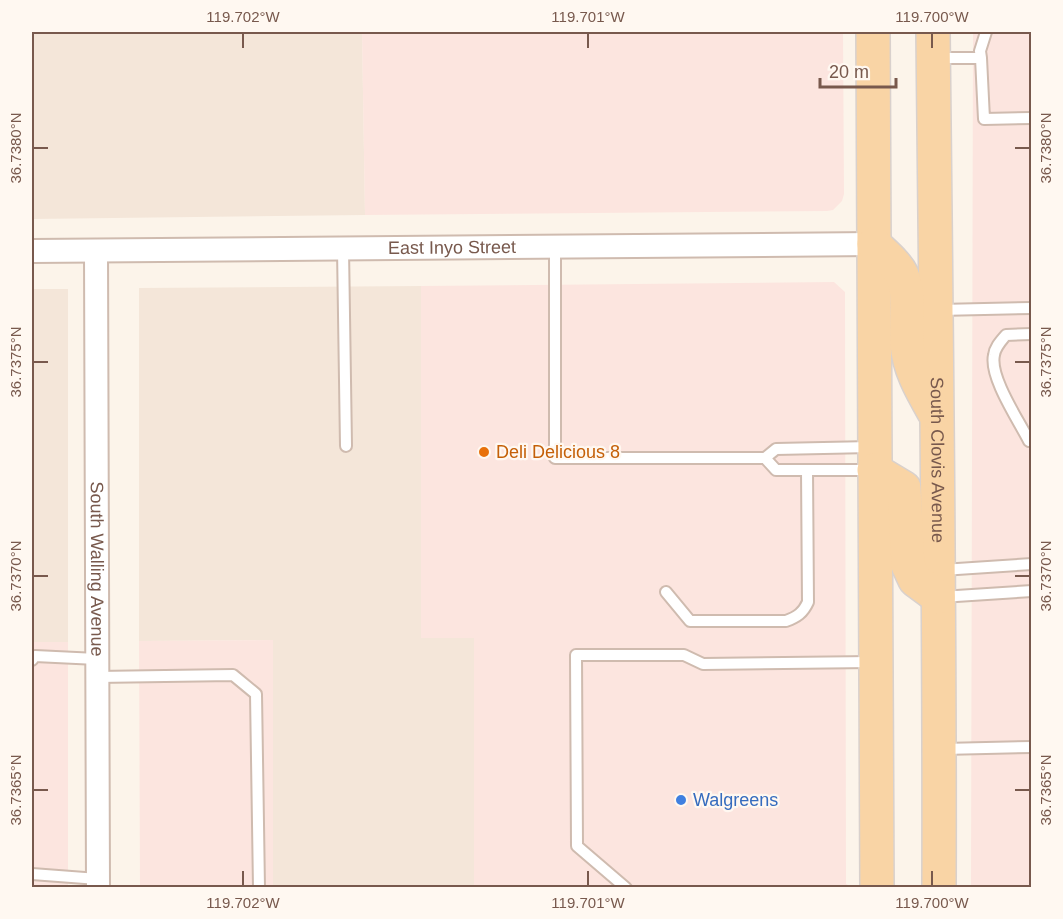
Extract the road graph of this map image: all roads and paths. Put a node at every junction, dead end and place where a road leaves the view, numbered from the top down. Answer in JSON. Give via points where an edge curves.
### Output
{"nodes":[{"id":1,"x":873,"y":32,"type":"edge"},
{"id":2,"x":986,"y":32,"type":"edge"},
{"id":3,"x":933,"y":45,"type":"edge"},
{"id":4,"x":981,"y":58,"type":"junction"},
{"id":5,"x":1032,"y":118,"type":"edge"},
{"id":6,"x":874,"y":244,"type":"junction"},
{"id":7,"x":555,"y":247,"type":"junction"},
{"id":8,"x":343,"y":249,"type":"junction"},
{"id":9,"x":32,"y":251,"type":"edge"},
{"id":10,"x":96,"y":251,"type":"junction"},
{"id":11,"x":1032,"y":308,"type":"edge"},
{"id":12,"x":935,"y":310,"type":"junction"},
{"id":13,"x":1032,"y":334,"type":"edge"},
{"id":14,"x":938,"y":419,"type":"junction"},
{"id":15,"x":1029,"y":441,"type":"dead end"},
{"id":16,"x":346,"y":446,"type":"dead end"},
{"id":17,"x":765,"y":458,"type":"junction"},
{"id":18,"x":874,"y":459,"type":"junction"},
{"id":19,"x":807,"y":470,"type":"junction"},
{"id":20,"x":1032,"y":564,"type":"edge"},
{"id":21,"x":938,"y":583,"type":"junction"},
{"id":22,"x":1032,"y":591,"type":"edge"},
{"id":23,"x":666,"y":592,"type":"dead end"},
{"id":24,"x":32,"y":660,"type":"edge"},
{"id":25,"x":876,"y":662,"type":"junction"},
{"id":26,"x":97,"y":668,"type":"junction"},
{"id":27,"x":1032,"y":747,"type":"edge"},
{"id":28,"x":939,"y":749,"type":"junction"},
{"id":29,"x":32,"y":874,"type":"edge"},
{"id":30,"x":98,"y":883,"type":"edge"},
{"id":31,"x":259,"y":888,"type":"edge"},
{"id":32,"x":626,"y":888,"type":"edge"},
{"id":33,"x":877,"y":888,"type":"edge"},
{"id":34,"x":939,"y":888,"type":"edge"}],
"edges":[{"from":1,"to":6,"type":"main road"},
{"from":2,"to":4,"type":"lane"},
{"from":3,"to":4,"type":"lane"},
{"from":3,"to":12,"type":"main road","name":"South Clovis Avenue"},
{"from":4,"to":5,"type":"lane","via":[[984,119]]},
{"from":6,"to":7,"type":"street","name":"East Inyo Street"},
{"from":6,"to":14,"type":"main road","via":[[901,272],[907,289],[907,345],[913,371]]},
{"from":6,"to":18,"type":"main road"},
{"from":7,"to":8,"type":"street","name":"East Inyo Street"},
{"from":7,"to":17,"type":"lane","via":[[555,458]]},
{"from":8,"to":10,"type":"street","name":"East Inyo Street"},
{"from":8,"to":16,"type":"lane"},
{"from":9,"to":10,"type":"street","name":"East Inyo Street"},
{"from":10,"to":26,"type":"street","name":"South Walling Avenue"},
{"from":11,"to":12,"type":"lane"},
{"from":12,"to":14,"type":"main road","name":"South Clovis Avenue"},
{"from":13,"to":15,"type":"lane","via":[[1006,335],[993,355],[998,379]]},
{"from":14,"to":21,"type":"main road","name":"South Clovis Avenue"},
{"from":17,"to":18,"type":"lane","via":[[776,449]]},
{"from":17,"to":19,"type":"lane","via":[[776,470]]},
{"from":18,"to":19,"type":"lane"},
{"from":18,"to":21,"type":"main road","via":[[904,488],[908,565],[915,580]]},
{"from":18,"to":25,"type":"main road"},
{"from":19,"to":23,"type":"lane","via":[[808,602],[804,611],[786,621],[690,621]]},
{"from":20,"to":21,"type":"lane"},
{"from":21,"to":22,"type":"lane"},
{"from":21,"to":28,"type":"main road","name":"South Clovis Avenue"},
{"from":24,"to":26,"type":"lane","via":[[35,656]]},
{"from":25,"to":32,"type":"lane","via":[[703,664],[684,655],[576,655],[577,846]]},
{"from":25,"to":33,"type":"main road"},
{"from":26,"to":30,"type":"street","name":"South Walling Avenue"},
{"from":26,"to":31,"type":"lane","via":[[234,675],[256,694]]},
{"from":27,"to":28,"type":"lane"},
{"from":28,"to":34,"type":"main road","name":"South Clovis Avenue"},
{"from":29,"to":30,"type":"lane"}]}
